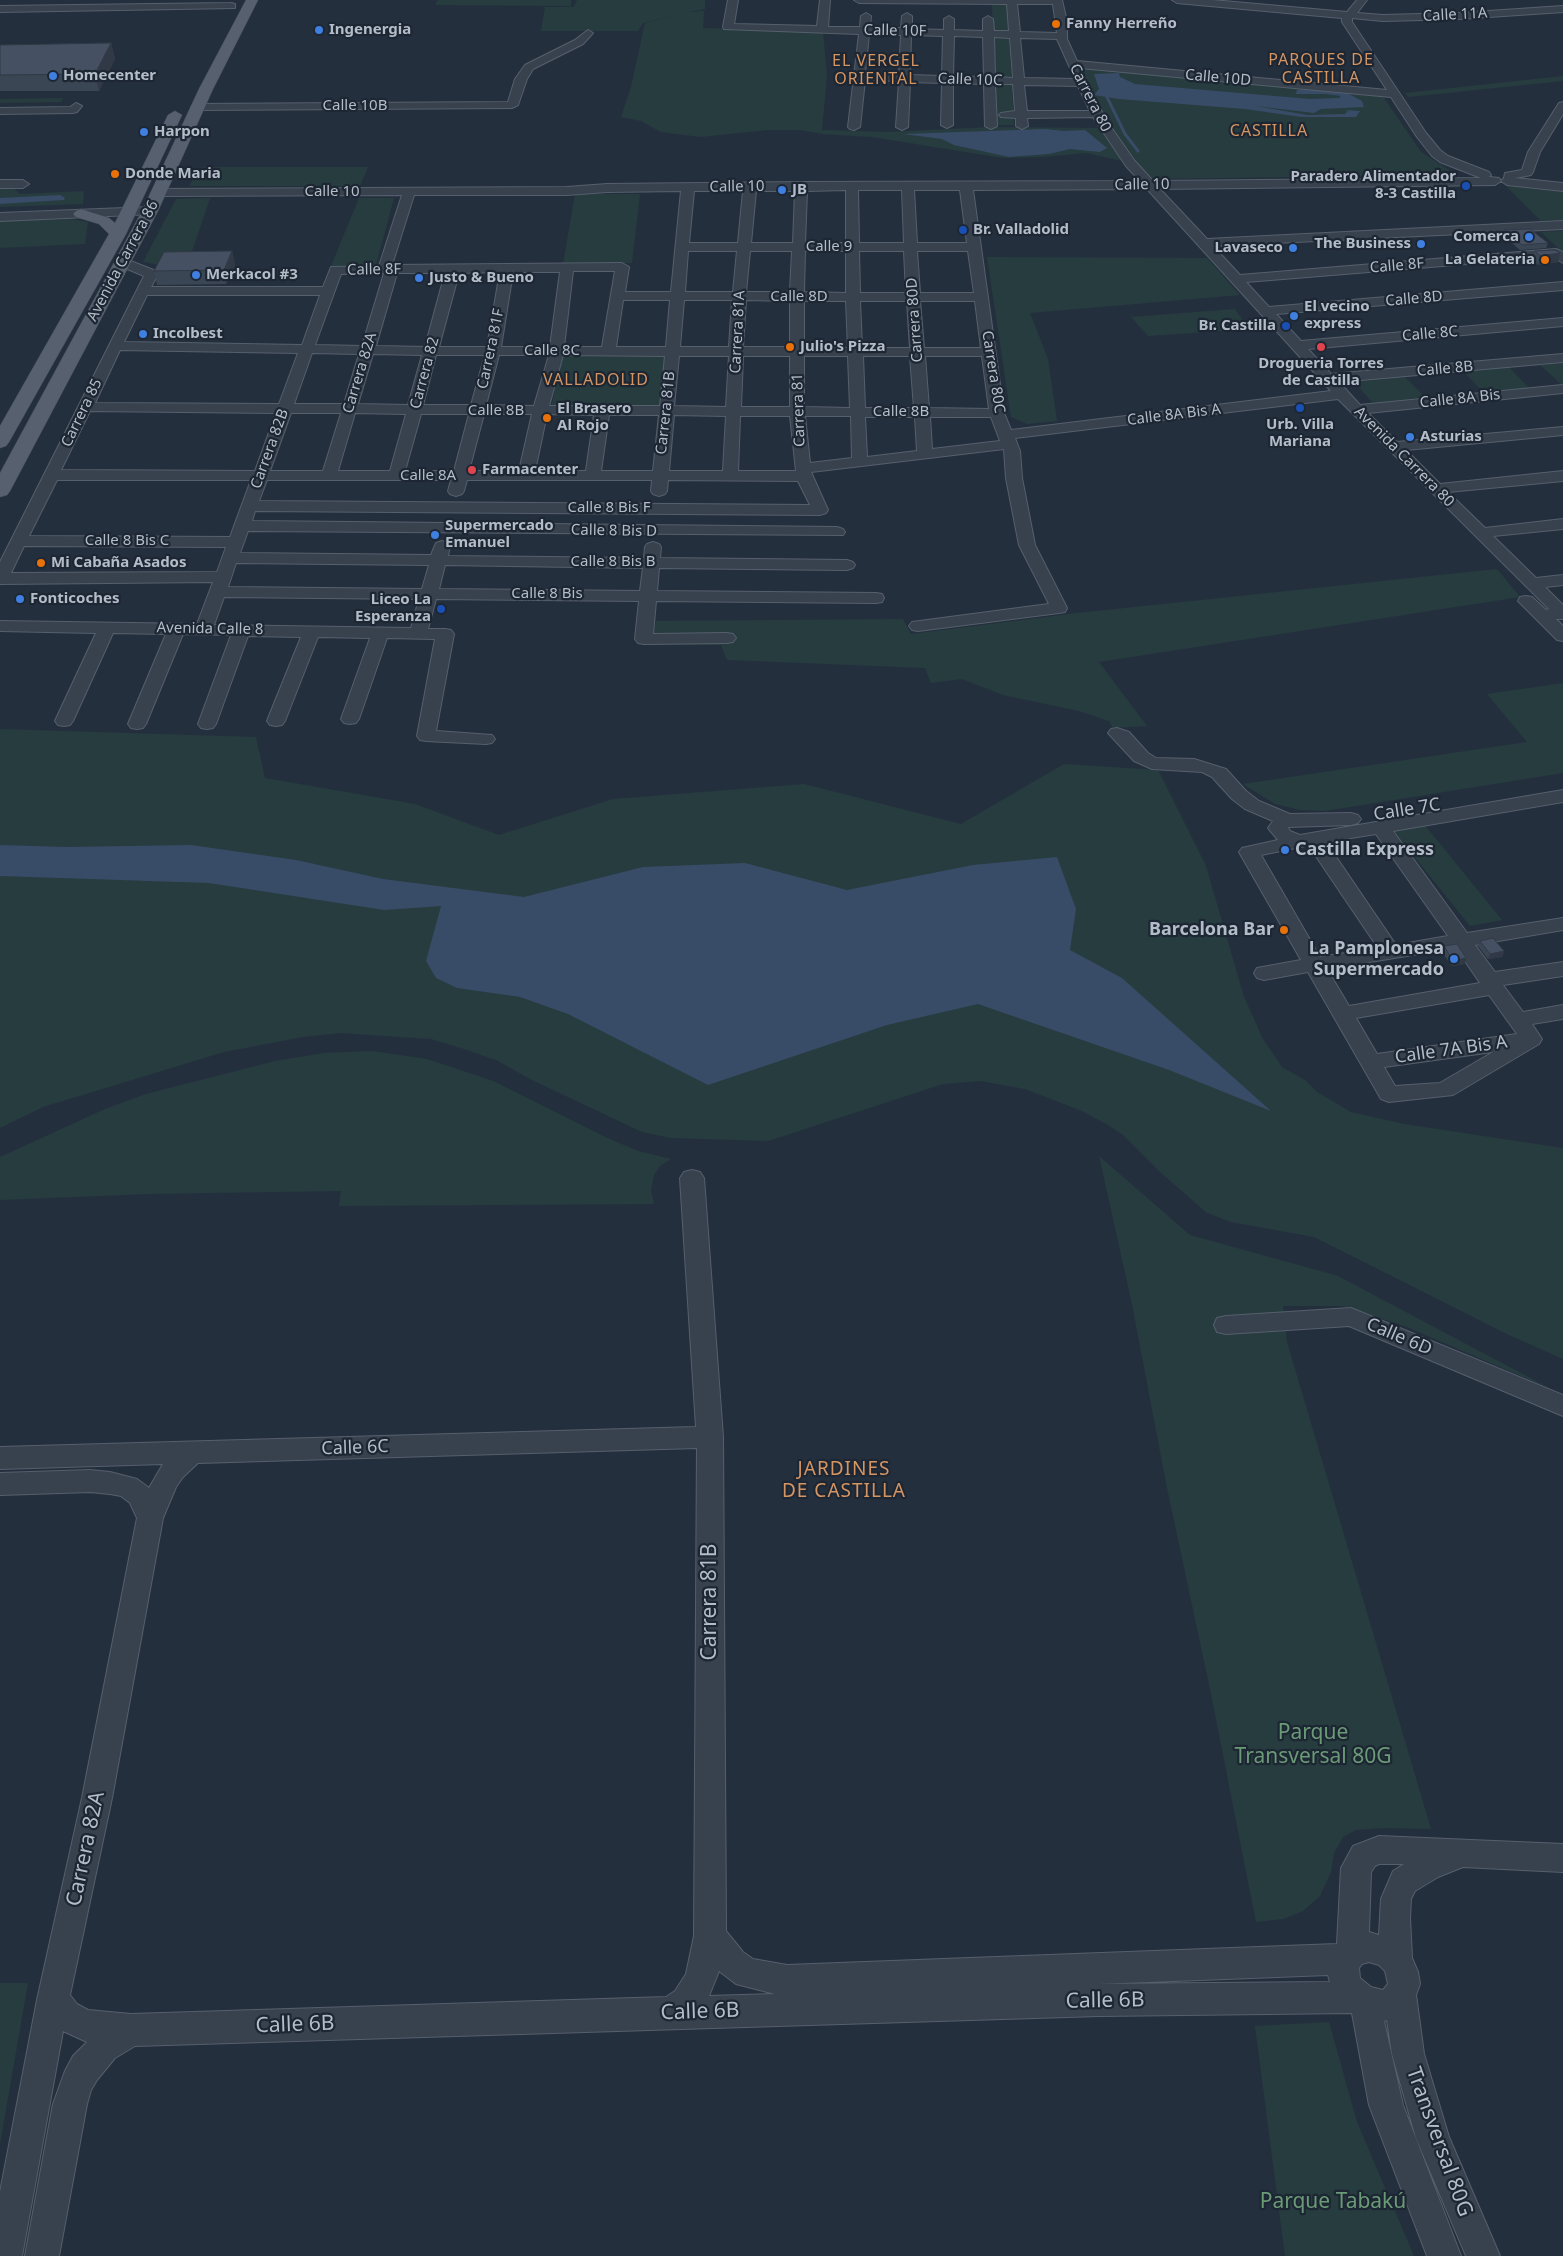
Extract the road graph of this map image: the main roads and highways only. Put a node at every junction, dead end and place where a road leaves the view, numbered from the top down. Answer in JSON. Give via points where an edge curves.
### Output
{"nodes":[{"id":1,"x":252,"y":0,"type":"edge"},
{"id":2,"x":181,"y":102,"type":"dead end"},
{"id":3,"x":81,"y":214,"type":"road end"},
{"id":4,"x":118,"y":234,"type":"junction"},
{"id":5,"x":0,"y":442,"type":"edge"},
{"id":6,"x":0,"y":491,"type":"edge"}],
"edges":[{"from":1,"to":6,"type":"main road","name":"Avenida Carrera 86","via":[[196,109],[160,192]]},
{"from":2,"to":4,"type":"main road","name":"Avenida Carrera 86"},
{"from":3,"to":4,"type":"main road","via":[[104,221]]},
{"from":4,"to":5,"type":"main road","name":"Avenida Carrera 86"}]}
